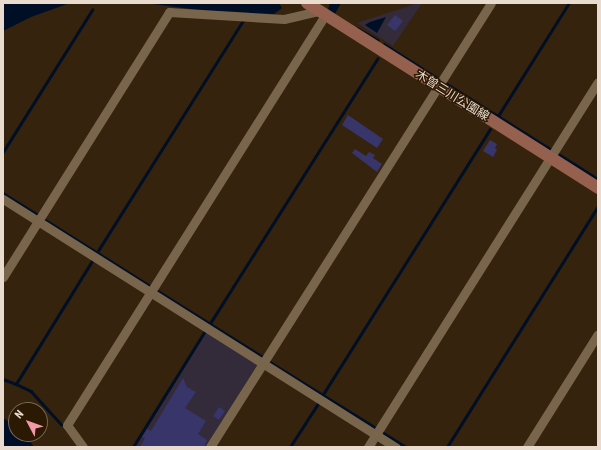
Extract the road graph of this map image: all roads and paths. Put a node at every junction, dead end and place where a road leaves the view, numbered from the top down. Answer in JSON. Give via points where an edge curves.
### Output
{"nodes":[{"id":1,"x":308,"y":3,"type":"edge"},
{"id":2,"x":491,"y":3,"type":"edge"},
{"id":3,"x":322,"y":13,"type":"junction"},
{"id":4,"x":598,"y":82,"type":"edge"},
{"id":5,"x":438,"y":87,"type":"junction"},
{"id":6,"x":550,"y":158,"type":"junction"},
{"id":7,"x":598,"y":188,"type":"edge"},
{"id":8,"x":3,"y":199,"type":"edge"},
{"id":9,"x":38,"y":221,"type":"junction"},
{"id":10,"x":3,"y":277,"type":"edge"},
{"id":11,"x":151,"y":292,"type":"junction"},
{"id":12,"x":598,"y":334,"type":"edge"},
{"id":13,"x":264,"y":364,"type":"junction"},
{"id":14,"x":376,"y":435,"type":"junction"},
{"id":15,"x":83,"y":447,"type":"edge"},
{"id":16,"x":210,"y":447,"type":"edge"},
{"id":17,"x":368,"y":447,"type":"edge"},
{"id":18,"x":396,"y":447,"type":"edge"},
{"id":19,"x":527,"y":447,"type":"edge"}],
"edges":[{"from":1,"to":3,"type":"main road","name":"木曽三川公園線"},
{"from":2,"to":5,"type":"street"},
{"from":3,"to":5,"type":"main road","name":"木曽三川公園線"},
{"from":3,"to":9,"type":"street","via":[[284,19],[169,12]]},
{"from":3,"to":11,"type":"street"},
{"from":4,"to":6,"type":"street"},
{"from":5,"to":6,"type":"main road","name":"木曽三川公園線"},
{"from":5,"to":13,"type":"street"},
{"from":6,"to":7,"type":"main road","name":"木曽三川公園線"},
{"from":6,"to":14,"type":"street"},
{"from":8,"to":9,"type":"street"},
{"from":9,"to":10,"type":"street"},
{"from":9,"to":11,"type":"street"},
{"from":11,"to":13,"type":"street"},
{"from":11,"to":15,"type":"street","via":[[67,425]]},
{"from":12,"to":19,"type":"street"},
{"from":13,"to":14,"type":"street"},
{"from":13,"to":16,"type":"street"},
{"from":14,"to":17,"type":"street"},
{"from":14,"to":18,"type":"street"}]}
